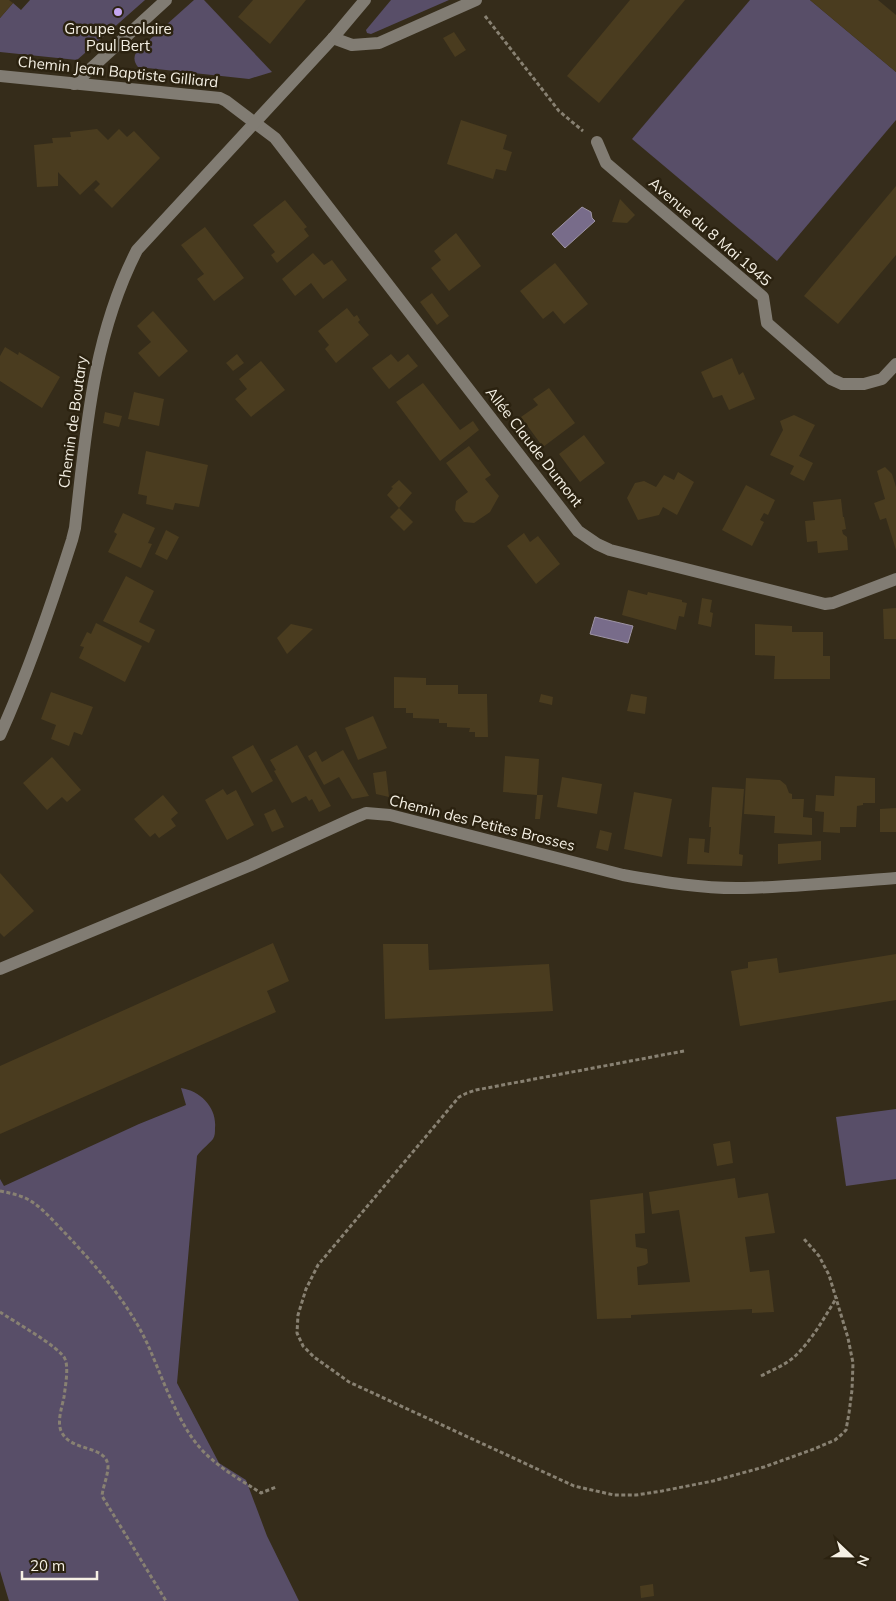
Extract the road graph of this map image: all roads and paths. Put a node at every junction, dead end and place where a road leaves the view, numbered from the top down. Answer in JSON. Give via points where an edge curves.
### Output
{"nodes":[{"id":1,"x":166,"y":0,"type":"edge"},
{"id":2,"x":365,"y":0,"type":"edge"},
{"id":3,"x":475,"y":1,"type":"edge"},
{"id":4,"x":333,"y":38,"type":"junction"},
{"id":5,"x":0,"y":76,"type":"edge"},
{"id":6,"x":74,"y":84,"type":"junction"},
{"id":7,"x":255,"y":123,"type":"junction"},
{"id":8,"x":597,"y":142,"type":"joint"},
{"id":9,"x":896,"y":364,"type":"edge"},
{"id":10,"x":896,"y":579,"type":"edge"},
{"id":11,"x":0,"y":735,"type":"edge"},
{"id":12,"x":896,"y":878,"type":"edge"},
{"id":13,"x":0,"y":969,"type":"edge"},
{"id":14,"x":684,"y":1050,"type":"dead end"},
{"id":15,"x":0,"y":1191,"type":"edge"},
{"id":16,"x":804,"y":1239,"type":"dead end"},
{"id":17,"x":837,"y":1297,"type":"junction"},
{"id":18,"x":0,"y":1312,"type":"edge"},
{"id":19,"x":762,"y":1376,"type":"dead end"},
{"id":20,"x":276,"y":1487,"type":"dead end"},
{"id":21,"x":166,"y":1601,"type":"edge"}],
"edges":[{"from":1,"to":6,"type":"street"},
{"from":2,"to":4,"type":"street","name":"Chemin de Boutary"},
{"from":3,"to":4,"type":"street","via":[[378,43],[352,45]]},
{"from":3,"to":8,"type":"path","via":[[559,111]]},
{"from":4,"to":7,"type":"street","name":"Chemin de Boutary"},
{"from":5,"to":6,"type":"street","name":"Chemin Jean Baptiste Gilliard"},
{"from":6,"to":7,"type":"street","name":"Chemin Jean Baptiste Gilliard","via":[[220,98]]},
{"from":7,"to":10,"type":"street","name":"Allée Claude Dumont","via":[[274,138],[578,532],[610,550],[825,604]]},
{"from":7,"to":11,"type":"street","name":"Chemin de Boutary","via":[[137,250],[124,276],[103,338],[91,393],[72,540],[35,652]]},
{"from":8,"to":9,"type":"street","name":"Avenue du 8 Mai 1945","via":[[606,163],[763,296],[767,323],[831,379],[842,384],[864,384],[882,378]]},
{"from":12,"to":13,"type":"street","name":"Chemin des Petites Brosses","via":[[743,888],[660,882],[399,817],[366,813],[251,865]]},
{"from":14,"to":17,"type":"path","via":[[476,1090],[459,1098],[318,1266],[298,1315],[297,1332],[303,1346],[349,1382],[559,1480],[599,1492],[636,1495],[713,1481],[764,1467],[841,1436],[846,1430],[849,1413],[853,1363]]},
{"from":15,"to":20,"type":"path","via":[[23,1196],[44,1211],[92,1262],[135,1319],[182,1420],[205,1454],[261,1493]]},
{"from":16,"to":17,"type":"path","via":[[819,1256]]},
{"from":17,"to":19,"type":"path","via":[[820,1326],[801,1349],[780,1367]]},
{"from":18,"to":21,"type":"path","via":[[57,1349],[65,1359],[62,1432],[74,1445],[102,1454],[105,1458],[108,1464],[102,1496]]}]}
